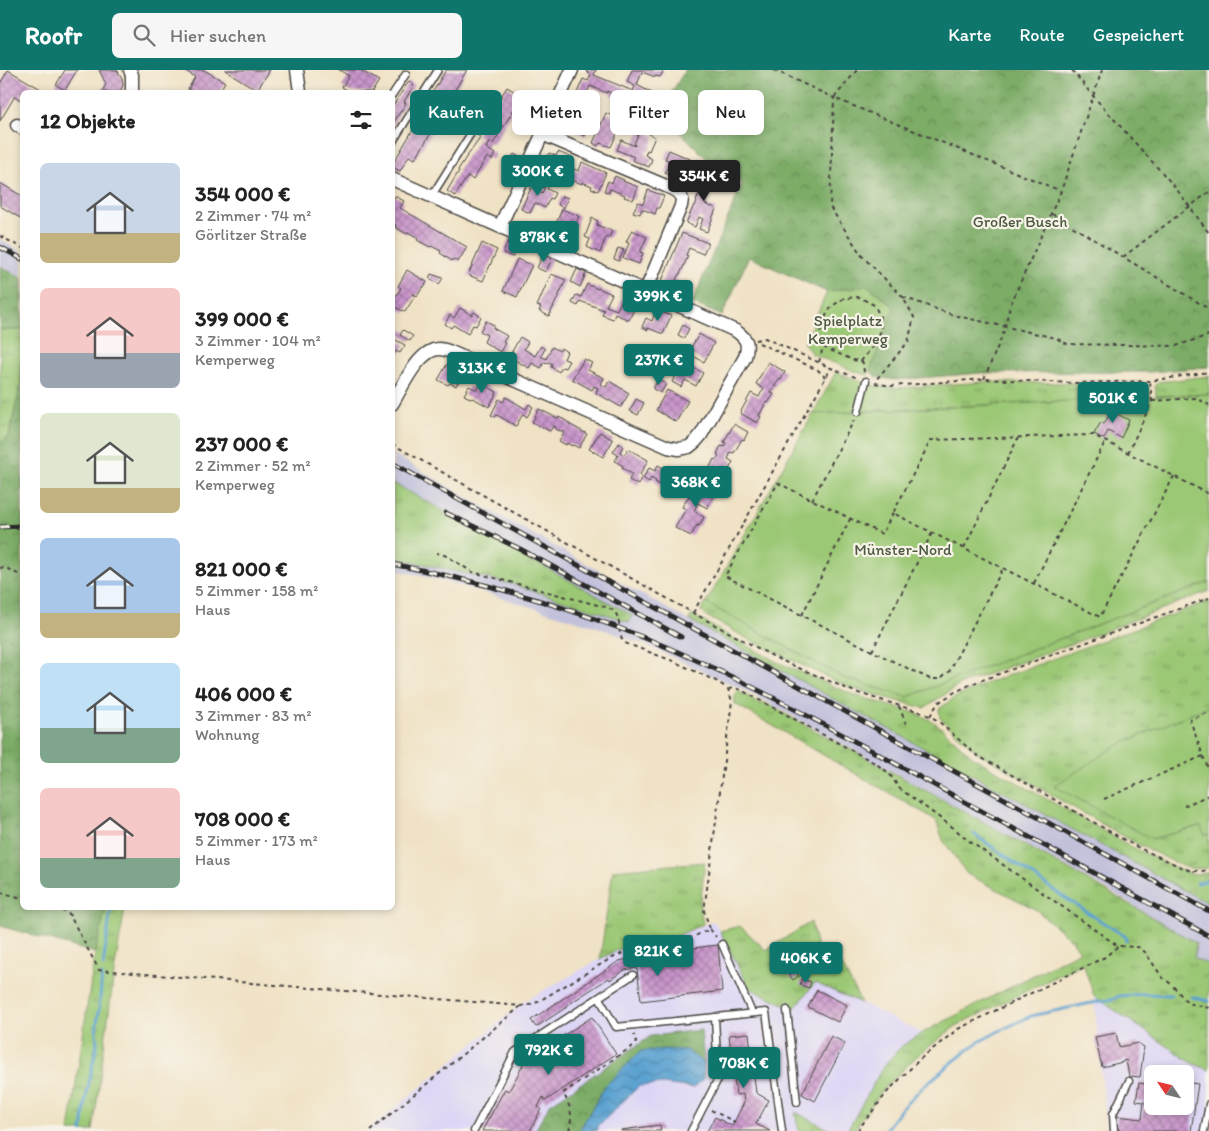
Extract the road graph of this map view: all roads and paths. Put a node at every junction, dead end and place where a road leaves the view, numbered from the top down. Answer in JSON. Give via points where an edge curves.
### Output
{"nodes":[{"id":1,"x":130,"y":70,"type":"edge"},
{"id":2,"x":296,"y":70,"type":"edge"},
{"id":3,"x":438,"y":70,"type":"edge"},
{"id":4,"x":572,"y":70,"type":"edge"},
{"id":5,"x":775,"y":70,"type":"edge"},
{"id":6,"x":857,"y":70,"type":"edge"},
{"id":7,"x":1072,"y":70,"type":"edge"},
{"id":8,"x":1102,"y":70,"type":"edge"},
{"id":9,"x":406,"y":74,"type":"dead end"},
{"id":10,"x":132,"y":90,"type":"edge"},
{"id":11,"x":297,"y":90,"type":"edge"},
{"id":12,"x":395,"y":90,"type":"edge"},
{"id":13,"x":563,"y":90,"type":"edge"},
{"id":14,"x":1093,"y":96,"type":"junction"},
{"id":15,"x":834,"y":98,"type":"junction"},
{"id":16,"x":470,"y":135,"type":"edge"},
{"id":17,"x":542,"y":135,"type":"edge"},
{"id":18,"x":544,"y":135,"type":"edge"},
{"id":19,"x":395,"y":138,"type":"edge"},
{"id":20,"x":395,"y":181,"type":"edge"},
{"id":21,"x":1061,"y":191,"type":"junction"},
{"id":22,"x":1209,"y":192,"type":"edge"},
{"id":23,"x":431,"y":197,"type":"junction"},
{"id":24,"x":1190,"y":207,"type":"junction"},
{"id":25,"x":1052,"y":214,"type":"junction"},
{"id":26,"x":500,"y":226,"type":"junction"},
{"id":27,"x":1209,"y":233,"type":"edge"},
{"id":28,"x":0,"y":236,"type":"edge"},
{"id":29,"x":20,"y":247,"type":"edge"},
{"id":30,"x":1123,"y":257,"type":"junction"},
{"id":31,"x":646,"y":290,"type":"junction"},
{"id":32,"x":902,"y":296,"type":"junction"},
{"id":33,"x":1209,"y":309,"type":"edge"},
{"id":34,"x":1005,"y":327,"type":"junction"},
{"id":35,"x":1209,"y":335,"type":"edge"},
{"id":36,"x":823,"y":347,"type":"junction"},
{"id":37,"x":861,"y":361,"type":"junction"},
{"id":38,"x":819,"y":362,"type":"junction"},
{"id":39,"x":831,"y":368,"type":"junction"},
{"id":40,"x":1209,"y":372,"type":"edge"},
{"id":41,"x":825,"y":376,"type":"junction"},
{"id":42,"x":984,"y":379,"type":"junction"},
{"id":43,"x":866,"y":381,"type":"junction"},
{"id":44,"x":1150,"y":382,"type":"junction"},
{"id":45,"x":395,"y":399,"type":"edge"},
{"id":46,"x":1152,"y":401,"type":"junction"},
{"id":47,"x":1209,"y":405,"type":"edge"},
{"id":48,"x":858,"y":412,"type":"joint"},
{"id":49,"x":1018,"y":438,"type":"junction"},
{"id":50,"x":1105,"y":442,"type":"junction"},
{"id":51,"x":395,"y":446,"type":"edge"},
{"id":52,"x":1128,"y":453,"type":"junction"},
{"id":53,"x":1174,"y":476,"type":"junction"},
{"id":54,"x":1209,"y":494,"type":"edge"},
{"id":55,"x":812,"y":500,"type":"junction"},
{"id":56,"x":893,"y":513,"type":"junction"},
{"id":57,"x":850,"y":518,"type":"junction"},
{"id":58,"x":932,"y":532,"type":"junction"},
{"id":59,"x":964,"y":548,"type":"junction"},
{"id":60,"x":437,"y":553,"type":"dead end"},
{"id":61,"x":0,"y":568,"type":"edge"},
{"id":62,"x":1003,"y":568,"type":"junction"},
{"id":63,"x":20,"y":575,"type":"edge"},
{"id":64,"x":1034,"y":583,"type":"junction"},
{"id":65,"x":1209,"y":598,"type":"edge"},
{"id":66,"x":693,"y":613,"type":"junction"},
{"id":67,"x":802,"y":616,"type":"junction"},
{"id":68,"x":872,"y":651,"type":"junction"},
{"id":69,"x":728,"y":689,"type":"junction"},
{"id":70,"x":900,"y":706,"type":"junction"},
{"id":71,"x":1209,"y":712,"type":"edge"},
{"id":72,"x":930,"y":716,"type":"junction"},
{"id":73,"x":906,"y":724,"type":"dead end"},
{"id":74,"x":1203,"y":756,"type":"junction"},
{"id":75,"x":1209,"y":770,"type":"edge"},
{"id":76,"x":1209,"y":795,"type":"edge"},
{"id":77,"x":1104,"y":799,"type":"dead end"},
{"id":78,"x":1184,"y":806,"type":"dead end"},
{"id":79,"x":1209,"y":870,"type":"edge"},
{"id":80,"x":0,"y":892,"type":"edge"},
{"id":81,"x":20,"y":897,"type":"edge"},
{"id":82,"x":60,"y":910,"type":"edge"},
{"id":83,"x":68,"y":912,"type":"joint"},
{"id":84,"x":722,"y":944,"type":"dead end"},
{"id":85,"x":1118,"y":946,"type":"junction"},
{"id":86,"x":632,"y":975,"type":"dead end"},
{"id":87,"x":599,"y":998,"type":"junction"},
{"id":88,"x":521,"y":1006,"type":"junction"},
{"id":89,"x":1209,"y":1008,"type":"edge"},
{"id":90,"x":787,"y":1010,"type":"dead end"},
{"id":91,"x":752,"y":1013,"type":"junction"},
{"id":92,"x":715,"y":1017,"type":"junction"},
{"id":93,"x":628,"y":1026,"type":"junction"},
{"id":94,"x":771,"y":1048,"type":"junction"},
{"id":95,"x":750,"y":1050,"type":"dead end"},
{"id":96,"x":1129,"y":1081,"type":"dead end"},
{"id":97,"x":797,"y":1102,"type":"dead end"},
{"id":98,"x":1209,"y":1104,"type":"edge"},
{"id":99,"x":704,"y":1106,"type":"junction"},
{"id":100,"x":735,"y":1122,"type":"dead end"},
{"id":101,"x":370,"y":1131,"type":"edge"},
{"id":102,"x":474,"y":1131,"type":"edge"},
{"id":103,"x":569,"y":1131,"type":"edge"},
{"id":104,"x":691,"y":1131,"type":"edge"},
{"id":105,"x":782,"y":1131,"type":"edge"},
{"id":106,"x":857,"y":1131,"type":"edge"},
{"id":107,"x":1114,"y":1131,"type":"edge"},
{"id":108,"x":1204,"y":1131,"type":"edge"}],
"edges":[{"from":1,"to":10,"type":"street"},
{"from":2,"to":11,"type":"street"},
{"from":3,"to":19,"type":"lane"},
{"from":4,"to":13,"type":"street"},
{"from":5,"to":15,"type":"path"},
{"from":6,"to":15,"type":"path"},
{"from":7,"to":14,"type":"path"},
{"from":8,"to":14,"type":"path"},
{"from":9,"to":12,"type":"lane"},
{"from":14,"to":21,"type":"path"},
{"from":14,"to":24,"type":"path"},
{"from":15,"to":21,"type":"path"},
{"from":15,"to":32,"type":"path","via":[[830,207],[862,256]]},
{"from":16,"to":23,"type":"lane"},
{"from":17,"to":26,"type":"street"},
{"from":18,"to":31,"type":"street","via":[[679,193],[681,206]]},
{"from":20,"to":23,"type":"street"},
{"from":21,"to":25,"type":"path"},
{"from":22,"to":24,"type":"path"},
{"from":23,"to":26,"type":"street"},
{"from":24,"to":27,"type":"path"},
{"from":24,"to":30,"type":"path"},
{"from":25,"to":30,"type":"path"},
{"from":25,"to":34,"type":"path","via":[[1010,306]]},
{"from":26,"to":31,"type":"street"},
{"from":28,"to":29,"type":"path"},
{"from":30,"to":33,"type":"path"},
{"from":31,"to":45,"type":"street","via":[[736,331],[747,341],[746,356],[701,435],[689,448],[668,447],[440,348],[422,356]]},
{"from":32,"to":34,"type":"path","via":[[953,315]]},
{"from":32,"to":42,"type":"path","via":[[914,318],[908,342],[874,383],[891,386]]},
{"from":34,"to":35,"type":"path","via":[[1056,338],[1067,344],[1176,346]]},
{"from":34,"to":42,"type":"path"},
{"from":36,"to":37,"type":"path"},
{"from":36,"to":37,"type":"path","via":[[819,338],[822,323],[831,307],[844,298],[859,297],[874,305],[880,316],[881,330],[875,344]]},
{"from":36,"to":38,"type":"path"},
{"from":37,"to":43,"type":"path"},
{"from":38,"to":39,"type":"path"},
{"from":38,"to":41,"type":"path","via":[[765,338],[754,341]]},
{"from":39,"to":41,"type":"path"},
{"from":39,"to":43,"type":"path"},
{"from":40,"to":44,"type":"path"},
{"from":41,"to":66,"type":"path"},
{"from":42,"to":44,"type":"path"},
{"from":43,"to":48,"type":"lane"},
{"from":44,"to":46,"type":"path"},
{"from":46,"to":47,"type":"path","via":[[1196,398]]},
{"from":46,"to":52,"type":"path"},
{"from":48,"to":55,"type":"path"},
{"from":49,"to":50,"type":"path","via":[[1093,435]]},
{"from":49,"to":56,"type":"path","via":[[931,440]]},
{"from":49,"to":59,"type":"path"},
{"from":50,"to":52,"type":"path"},
{"from":50,"to":64,"type":"path"},
{"from":51,"to":66,"type":"path"},
{"from":52,"to":53,"type":"path"},
{"from":53,"to":54,"type":"path"},
{"from":53,"to":64,"type":"path","via":[[1100,617]]},
{"from":55,"to":57,"type":"path"},
{"from":55,"to":67,"type":"path","via":[[778,483],[725,576]]},
{"from":56,"to":57,"type":"path","via":[[882,534]]},
{"from":56,"to":58,"type":"path"},
{"from":57,"to":67,"type":"path"},
{"from":58,"to":59,"type":"path"},
{"from":58,"to":68,"type":"path"},
{"from":59,"to":62,"type":"path"},
{"from":60,"to":69,"type":"path","via":[[472,572],[612,610],[618,616],[625,644],[674,661]]},
{"from":61,"to":63,"type":"path"},
{"from":62,"to":64,"type":"path"},
{"from":62,"to":68,"type":"path","via":[[949,672],[939,679],[930,680]]},
{"from":65,"to":72,"type":"path","via":[[974,683],[938,703]]},
{"from":66,"to":70,"type":"path","via":[[778,660],[855,692]]},
{"from":67,"to":68,"type":"path"},
{"from":69,"to":85,"type":"path","via":[[741,690],[875,763],[889,773],[899,788],[965,838]]},
{"from":69,"to":88,"type":"path","via":[[732,701],[704,911],[710,929],[693,937],[639,946],[608,960],[534,1004]]},
{"from":70,"to":72,"type":"path"},
{"from":70,"to":73,"type":"path"},
{"from":71,"to":74,"type":"path","via":[[1190,720]]},
{"from":72,"to":79,"type":"path","via":[[975,754],[1135,846],[1191,871]]},
{"from":74,"to":75,"type":"path"},
{"from":74,"to":77,"type":"path"},
{"from":76,"to":78,"type":"path"},
{"from":80,"to":81,"type":"path"},
{"from":82,"to":83,"type":"path"},
{"from":83,"to":88,"type":"path","via":[[99,970]]},
{"from":84,"to":91,"type":"lane"},
{"from":85,"to":89,"type":"path","via":[[1138,947],[1188,1003]]},
{"from":85,"to":106,"type":"path","via":[[1106,957],[958,1029],[888,1090]]},
{"from":86,"to":87,"type":"lane"},
{"from":87,"to":93,"type":"lane","via":[[616,1027]]},
{"from":87,"to":102,"type":"lane","via":[[515,1052]]},
{"from":88,"to":101,"type":"path"},
{"from":90,"to":97,"type":"lane"},
{"from":91,"to":92,"type":"lane"},
{"from":91,"to":94,"type":"lane","via":[[766,1012]]},
{"from":92,"to":93,"type":"lane"},
{"from":92,"to":99,"type":"lane","via":[[718,1079]]},
{"from":93,"to":103,"type":"path","via":[[636,1044],[564,1092],[571,1106]]},
{"from":94,"to":95,"type":"path"},
{"from":94,"to":105,"type":"lane"},
{"from":96,"to":107,"type":"lane","via":[[1112,1114]]},
{"from":98,"to":108,"type":"lane"},
{"from":99,"to":100,"type":"path"},
{"from":99,"to":104,"type":"lane"}]}
